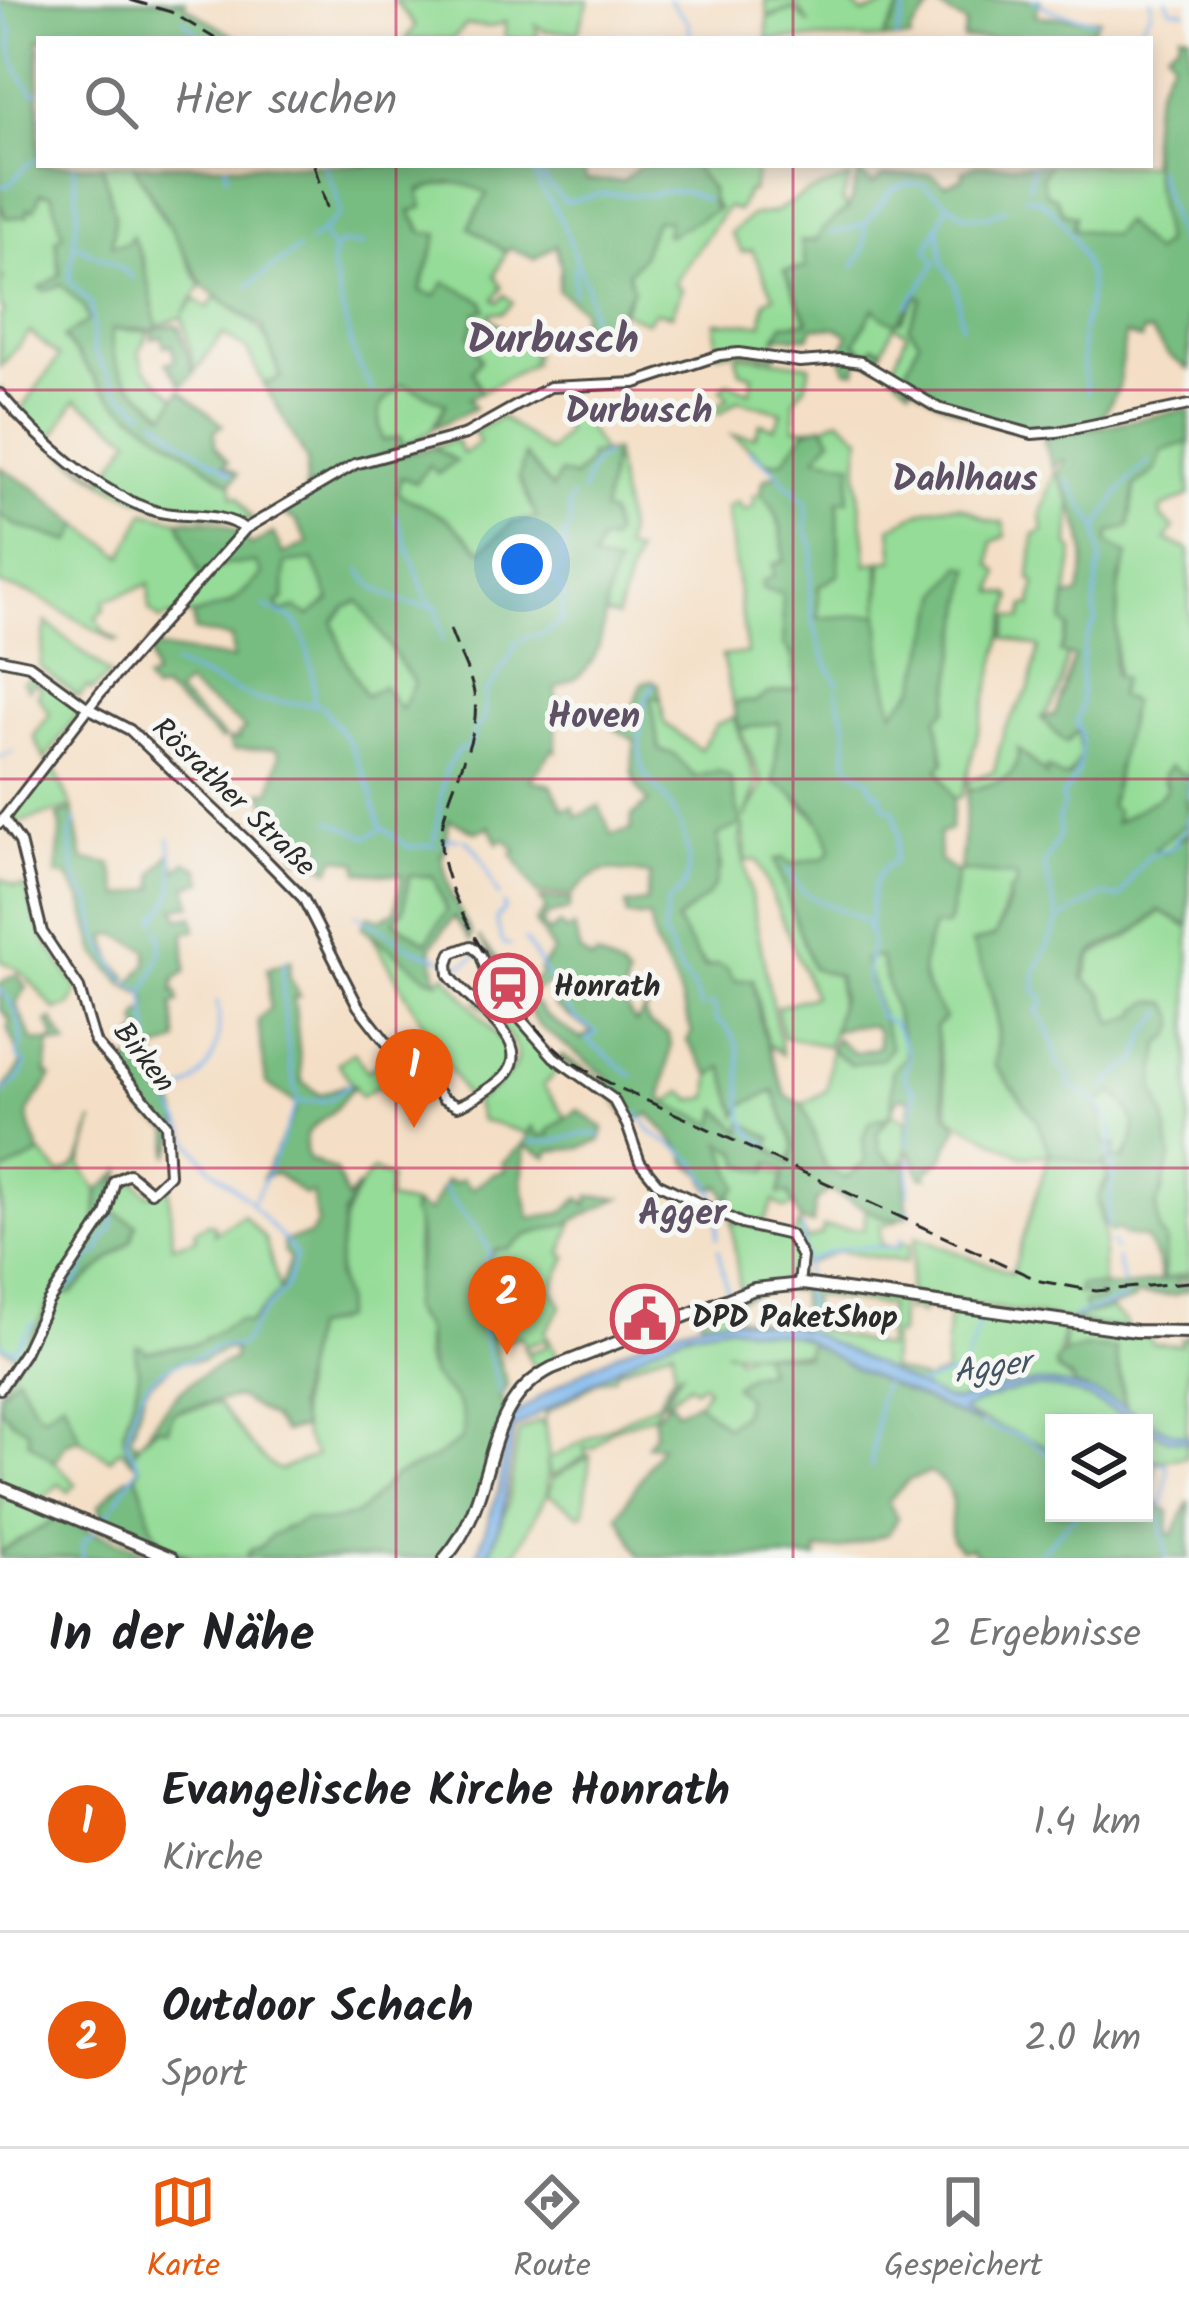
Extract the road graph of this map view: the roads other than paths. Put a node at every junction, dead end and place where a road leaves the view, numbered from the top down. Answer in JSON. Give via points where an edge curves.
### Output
{"nodes":[{"id":1,"x":0,"y":394,"type":"edge"},
{"id":2,"x":1189,"y":405,"type":"edge"},
{"id":3,"x":257,"y":520,"type":"junction"},
{"id":4,"x":231,"y":521,"type":"junction"},
{"id":5,"x":245,"y":530,"type":"junction"},
{"id":6,"x":0,"y":659,"type":"edge"},
{"id":7,"x":88,"y":708,"type":"junction"},
{"id":8,"x":2,"y":821,"type":"edge"},
{"id":9,"x":800,"y":1278,"type":"junction"},
{"id":10,"x":1189,"y":1332,"type":"edge"},
{"id":11,"x":0,"y":1389,"type":"edge"},
{"id":12,"x":0,"y":1487,"type":"edge"},
{"id":13,"x":171,"y":1558,"type":"edge"},
{"id":14,"x":446,"y":1558,"type":"edge"}],
"edges":[{"from":1,"to":4,"type":"street","via":[[50,447],[129,500]]},
{"from":2,"to":3,"type":"street","via":[[1021,432],[946,411],[861,362],[730,353],[635,382],[550,387],[466,434],[359,462]]},
{"from":3,"to":4,"type":"street"},
{"from":3,"to":5,"type":"street"},
{"from":4,"to":5,"type":"street"},
{"from":5,"to":7,"type":"street"},
{"from":6,"to":7,"type":"street","name":"Rösrather Straße","via":[[29,665]]},
{"from":7,"to":8,"type":"street"},
{"from":7,"to":9,"type":"street","name":"Rösrather Straße","via":[[130,730],[303,898],[358,1006],[446,1102],[457,1106],[502,1080],[515,1057],[506,1035],[449,975],[448,961],[471,946],[510,1007],[562,1064],[613,1099],[657,1183],[742,1224],[790,1235],[800,1251]]},
{"from":8,"to":11,"type":"street","name":"Birken","via":[[20,842],[42,932],[80,988],[95,1042],[166,1124],[170,1168],[152,1192],[130,1174],[115,1181],[102,1221]]},
{"from":9,"to":10,"type":"main road","via":[[1136,1331]]},
{"from":9,"to":14,"type":"main road","via":[[536,1377],[504,1414],[478,1508]]},
{"from":12,"to":13,"type":"main road"}]}
